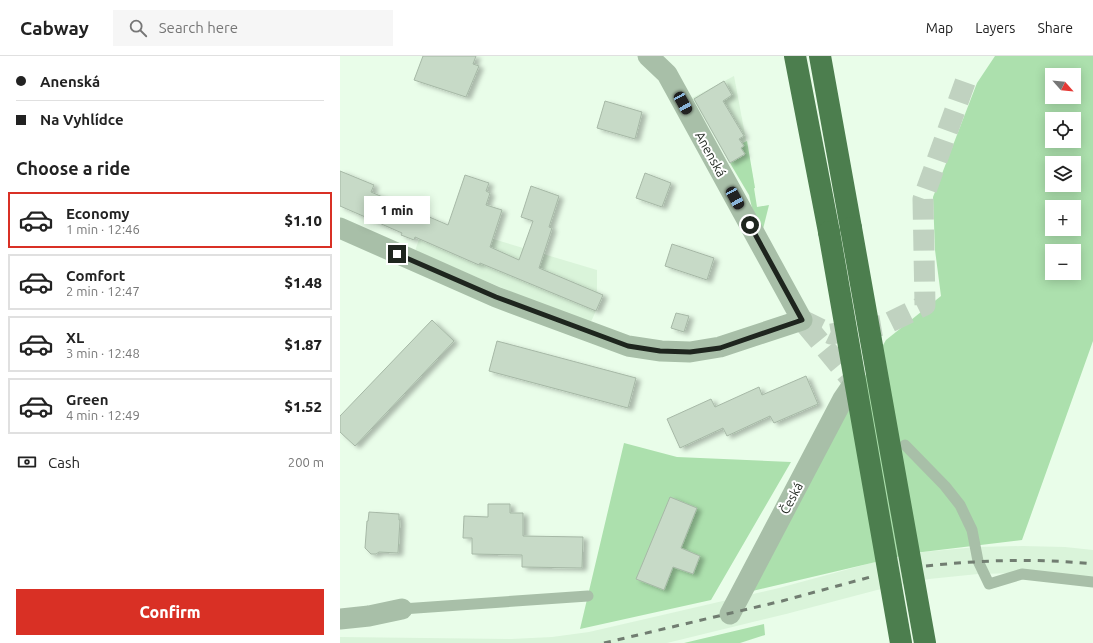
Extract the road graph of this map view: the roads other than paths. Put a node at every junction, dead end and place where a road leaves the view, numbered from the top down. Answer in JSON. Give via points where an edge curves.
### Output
{"nodes":[{"id":1,"x":648,"y":56,"type":"edge"},
{"id":2,"x":795,"y":56,"type":"edge"},
{"id":3,"x":820,"y":56,"type":"edge"},
{"id":4,"x":340,"y":228,"type":"edge"},
{"id":5,"x":854,"y":383,"type":"dead end"},
{"id":6,"x":905,"y":445,"type":"dead end"},
{"id":7,"x":1093,"y":582,"type":"edge"},
{"id":8,"x":588,"y":596,"type":"dead end"},
{"id":9,"x":402,"y":609,"type":"joint"},
{"id":10,"x":730,"y":614,"type":"dead end"},
{"id":11,"x":340,"y":619,"type":"edge"},
{"id":12,"x":901,"y":643,"type":"edge"},
{"id":13,"x":924,"y":643,"type":"edge"}],
"edges":[{"from":1,"to":4,"type":"street","name":"Anenská","via":[[666,74],[802,320],[720,348],[690,352],[628,346],[496,297]]},
{"from":2,"to":12,"type":"highway","bridge":true,"via":[[829,232]]},
{"from":3,"to":13,"type":"highway","bridge":true},
{"from":5,"to":10,"type":"street","name":"Česká","via":[[843,399]]},
{"from":6,"to":7,"type":"lane","via":[[960,505],[972,530],[978,560],[989,584],[1022,574]]},
{"from":8,"to":9,"type":"lane"},
{"from":9,"to":11,"type":"street"}]}
